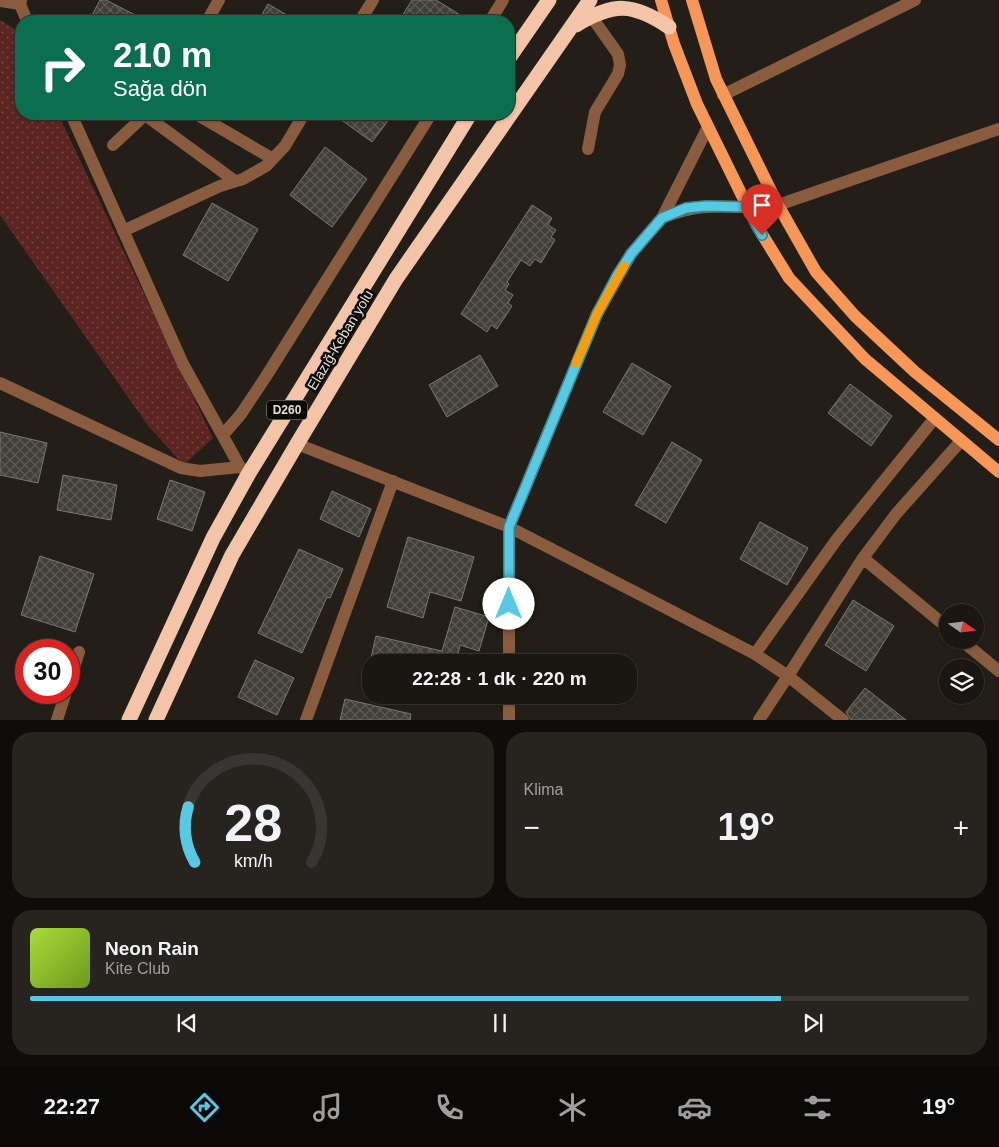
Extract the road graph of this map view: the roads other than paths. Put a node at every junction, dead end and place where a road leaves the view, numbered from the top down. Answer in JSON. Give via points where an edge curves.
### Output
{"nodes":[{"id":1,"x":219,"y":0,"type":"edge"},
{"id":2,"x":373,"y":0,"type":"edge"},
{"id":3,"x":503,"y":0,"type":"edge"},
{"id":4,"x":549,"y":0,"type":"edge"},
{"id":5,"x":590,"y":0,"type":"edge"},
{"id":6,"x":662,"y":0,"type":"edge"},
{"id":7,"x":692,"y":0,"type":"edge"},
{"id":8,"x":915,"y":0,"type":"edge"},
{"id":9,"x":0,"y":1,"type":"edge"},
{"id":10,"x":20,"y":2,"type":"edge"},
{"id":11,"x":25,"y":15,"type":"edge"},
{"id":12,"x":210,"y":15,"type":"edge"},
{"id":13,"x":364,"y":15,"type":"edge"},
{"id":14,"x":494,"y":15,"type":"edge"},
{"id":15,"x":591,"y":16,"type":"junction"},
{"id":16,"x":669,"y":27,"type":"junction"},
{"id":17,"x":570,"y":28,"type":"junction"},
{"id":18,"x":515,"y":49,"type":"edge"},
{"id":19,"x":723,"y":95,"type":"junction"},
{"id":20,"x":515,"y":107,"type":"edge"},
{"id":21,"x":74,"y":120,"type":"edge"},
{"id":22,"x":140,"y":120,"type":"edge"},
{"id":23,"x":154,"y":120,"type":"edge"},
{"id":24,"x":206,"y":120,"type":"edge"},
{"id":25,"x":300,"y":120,"type":"edge"},
{"id":26,"x":427,"y":120,"type":"edge"},
{"id":27,"x":466,"y":120,"type":"edge"},
{"id":28,"x":506,"y":120,"type":"edge"},
{"id":29,"x":708,"y":127,"type":"junction"},
{"id":30,"x":999,"y":129,"type":"edge"},
{"id":31,"x":113,"y":145,"type":"dead end"},
{"id":32,"x":588,"y":149,"type":"dead end"},
{"id":33,"x":273,"y":159,"type":"junction"},
{"id":34,"x":235,"y":181,"type":"junction"},
{"id":35,"x":778,"y":205,"type":"junction"},
{"id":36,"x":747,"y":207,"type":"junction"},
{"id":37,"x":662,"y":218,"type":"junction"},
{"id":38,"x":123,"y":231,"type":"junction"},
{"id":39,"x":0,"y":383,"type":"edge"},
{"id":40,"x":934,"y":419,"type":"junction"},
{"id":41,"x":223,"y":435,"type":"junction"},
{"id":42,"x":999,"y":440,"type":"edge"},
{"id":43,"x":960,"y":442,"type":"junction"},
{"id":44,"x":297,"y":444,"type":"junction"},
{"id":45,"x":245,"y":470,"type":"junction"},
{"id":46,"x":999,"y":472,"type":"edge"},
{"id":47,"x":393,"y":482,"type":"junction"},
{"id":48,"x":509,"y":527,"type":"junction"},
{"id":49,"x":863,"y":558,"type":"junction"},
{"id":50,"x":939,"y":621,"type":"edge"},
{"id":51,"x":973,"y":649,"type":"edge"},
{"id":52,"x":509,"y":654,"type":"edge"},
{"id":53,"x":755,"y":654,"type":"junction"},
{"id":54,"x":999,"y":671,"type":"edge"},
{"id":55,"x":788,"y":676,"type":"junction"},
{"id":56,"x":63,"y":704,"type":"edge"},
{"id":57,"x":509,"y":704,"type":"edge"},
{"id":58,"x":58,"y":720,"type":"edge"},
{"id":59,"x":129,"y":720,"type":"edge"},
{"id":60,"x":156,"y":720,"type":"edge"},
{"id":61,"x":306,"y":720,"type":"edge"},
{"id":62,"x":509,"y":720,"type":"edge"},
{"id":63,"x":759,"y":720,"type":"edge"},
{"id":64,"x":843,"y":720,"type":"edge"}],
"edges":[{"from":1,"to":12,"type":"street"},
{"from":2,"to":13,"type":"street"},
{"from":3,"to":14,"type":"street"},
{"from":4,"to":18,"type":"highway"},
{"from":5,"to":17,"type":"highway","name":"Elazığ-Keban yolu","number":"D260"},
{"from":6,"to":16,"type":"main road"},
{"from":7,"to":19,"type":"main road","via":[[706,52]]},
{"from":8,"to":19,"type":"street"},
{"from":9,"to":10,"type":"street"},
{"from":10,"to":11,"type":"street"},
{"from":15,"to":16,"type":"highway","via":[[619,7],[646,12]]},
{"from":15,"to":17,"type":"highway"},
{"from":15,"to":32,"type":"street","via":[[618,54],[620,65],[595,112]]},
{"from":16,"to":29,"type":"main road"},
{"from":17,"to":20,"type":"highway","name":"Elazığ-Keban yolu","number":"D260"},
{"from":19,"to":35,"type":"main road"},
{"from":21,"to":38,"type":"street"},
{"from":22,"to":31,"type":"street"},
{"from":23,"to":34,"type":"street"},
{"from":24,"to":33,"type":"street"},
{"from":25,"to":33,"type":"street"},
{"from":26,"to":41,"type":"street","via":[[266,378]]},
{"from":27,"to":45,"type":"highway","name":"Elazığ-Keban yolu","number":"D260"},
{"from":28,"to":44,"type":"highway","name":"Elazığ-Keban yolu","number":"D260","via":[[396,279]]},
{"from":29,"to":36,"type":"main road"},
{"from":29,"to":37,"type":"street"},
{"from":30,"to":35,"type":"street"},
{"from":33,"to":34,"type":"street","via":[[266,166]]},
{"from":34,"to":38,"type":"street"},
{"from":35,"to":42,"type":"main road","via":[[816,272],[835,295],[915,372]]},
{"from":36,"to":37,"type":"street","via":[[686,208]]},
{"from":36,"to":40,"type":"main road","via":[[789,278],[865,359]]},
{"from":37,"to":48,"type":"street","via":[[631,254],[597,314]]},
{"from":38,"to":41,"type":"street","via":[[183,364]]},
{"from":39,"to":45,"type":"street","via":[[181,468]]},
{"from":40,"to":43,"type":"main road"},
{"from":40,"to":53,"type":"street","via":[[836,539]]},
{"from":41,"to":45,"type":"street"},
{"from":43,"to":46,"type":"main road"},
{"from":43,"to":49,"type":"street","via":[[896,514]]},
{"from":44,"to":47,"type":"street"},
{"from":44,"to":60,"type":"highway","name":"Elazığ-Keban yolu","number":"D260","via":[[232,554]]},
{"from":45,"to":59,"type":"highway","name":"Elazığ-Keban yolu","number":"D260"},
{"from":47,"to":48,"type":"street"},
{"from":47,"to":61,"type":"street"},
{"from":48,"to":52,"type":"street"},
{"from":48,"to":53,"type":"street"},
{"from":49,"to":50,"type":"street"},
{"from":49,"to":55,"type":"street"},
{"from":51,"to":54,"type":"street"},
{"from":53,"to":55,"type":"street"},
{"from":55,"to":63,"type":"street"},
{"from":55,"to":64,"type":"street"},
{"from":56,"to":58,"type":"street"},
{"from":57,"to":62,"type":"street"}]}
